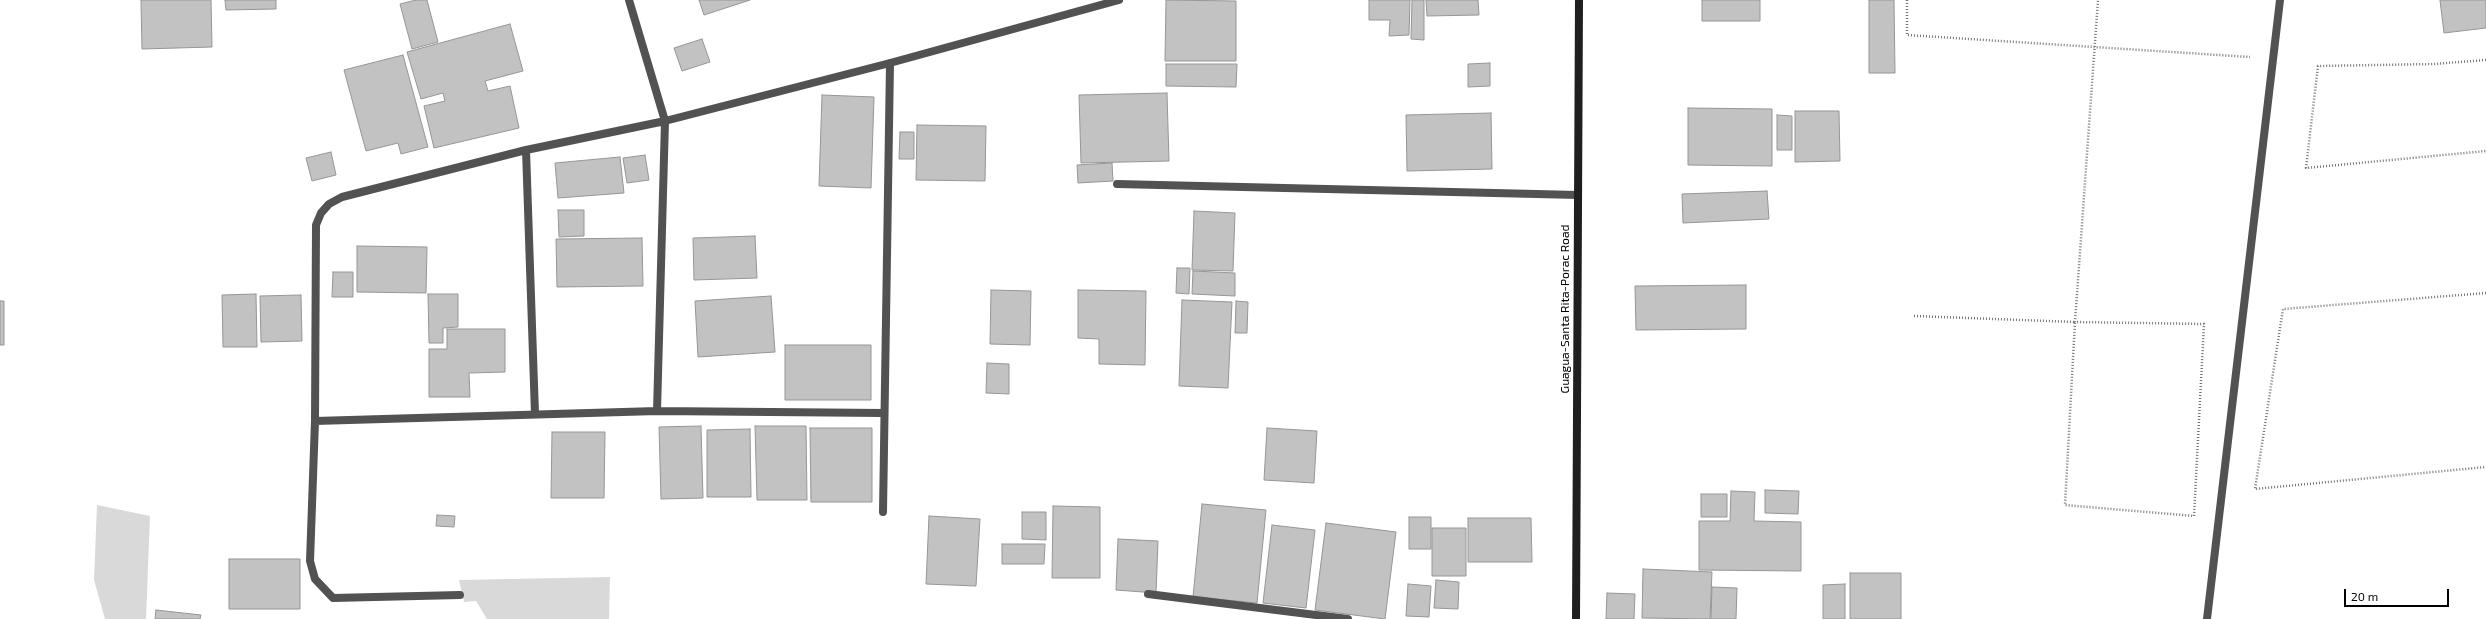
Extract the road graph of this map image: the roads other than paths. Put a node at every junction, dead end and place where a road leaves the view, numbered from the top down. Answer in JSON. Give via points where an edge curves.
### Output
{"nodes":[{"id":1,"x":629,"y":0,"type":"edge"},
{"id":2,"x":1119,"y":0,"type":"edge"},
{"id":3,"x":1580,"y":0,"type":"edge"},
{"id":4,"x":2280,"y":0,"type":"edge"},
{"id":5,"x":890,"y":63,"type":"junction"},
{"id":6,"x":665,"y":121,"type":"junction"},
{"id":7,"x":526,"y":150,"type":"junction"},
{"id":8,"x":1117,"y":184,"type":"dead end"},
{"id":9,"x":1578,"y":195,"type":"junction"},
{"id":10,"x":658,"y":411,"type":"junction"},
{"id":11,"x":883,"y":413,"type":"junction"},
{"id":12,"x":535,"y":414,"type":"junction"},
{"id":13,"x":315,"y":421,"type":"junction"},
{"id":14,"x":883,"y":512,"type":"dead end"},
{"id":15,"x":460,"y":594,"type":"dead end"},
{"id":16,"x":1148,"y":594,"type":"dead end"},
{"id":17,"x":1348,"y":619,"type":"edge"},
{"id":18,"x":1576,"y":619,"type":"edge"},
{"id":19,"x":2207,"y":619,"type":"edge"}],
"edges":[{"from":1,"to":6,"type":"street"},
{"from":2,"to":5,"type":"street"},
{"from":3,"to":9,"type":"main road","name":"Guagua-Santa Rita-Porac Road"},
{"from":4,"to":19,"type":"street"},
{"from":5,"to":6,"type":"street"},
{"from":5,"to":11,"type":"street"},
{"from":6,"to":7,"type":"street"},
{"from":6,"to":10,"type":"street"},
{"from":7,"to":12,"type":"street"},
{"from":7,"to":13,"type":"street","via":[[342,197],[329,204],[321,213],[316,225]]},
{"from":8,"to":9,"type":"street"},
{"from":9,"to":18,"type":"main road","name":"Guagua-Santa Rita-Porac Road"},
{"from":10,"to":11,"type":"street"},
{"from":10,"to":12,"type":"street"},
{"from":11,"to":14,"type":"street"},
{"from":12,"to":13,"type":"street"},
{"from":13,"to":15,"type":"street","via":[[310,561],[315,579],[322,588],[333,598]]},
{"from":16,"to":17,"type":"street"}]}
